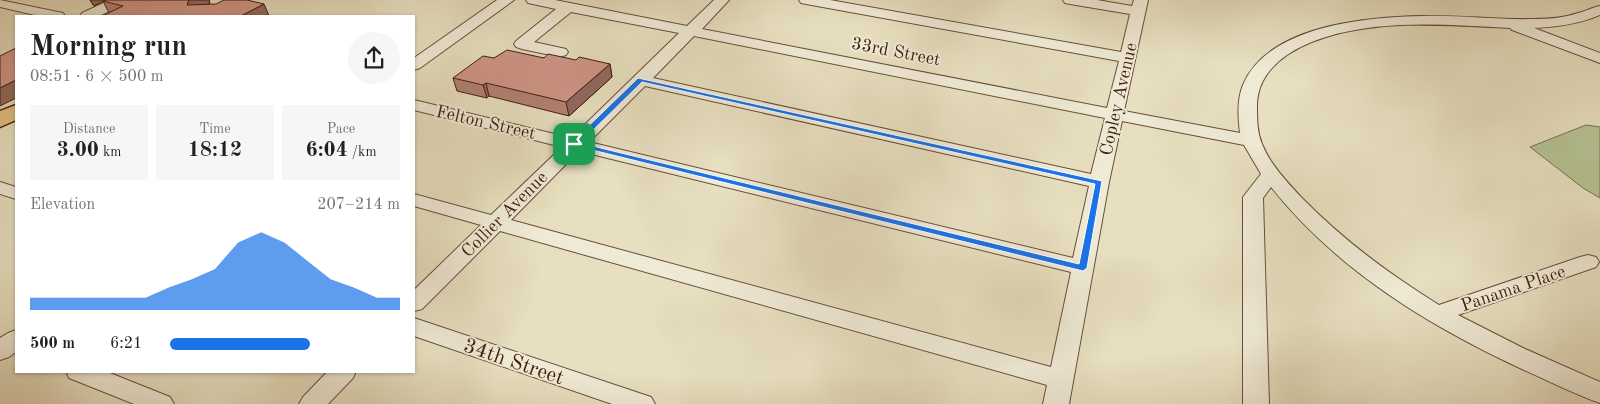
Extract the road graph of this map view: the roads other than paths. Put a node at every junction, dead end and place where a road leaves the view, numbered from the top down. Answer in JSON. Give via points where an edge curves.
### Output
{"nodes":[{"id":1,"x":122,"y":0,"type":"edge"},
{"id":2,"x":507,"y":0,"type":"edge"},
{"id":3,"x":533,"y":0,"type":"edge"},
{"id":4,"x":722,"y":0,"type":"edge"},
{"id":5,"x":806,"y":0,"type":"edge"},
{"id":6,"x":1070,"y":0,"type":"edge"},
{"id":7,"x":0,"y":3,"type":"edge"},
{"id":8,"x":1139,"y":6,"type":"edge"},
{"id":9,"x":568,"y":7,"type":"junction"},
{"id":10,"x":1600,"y":10,"type":"edge"},
{"id":11,"x":54,"y":15,"type":"edge"},
{"id":12,"x":89,"y":15,"type":"edge"},
{"id":13,"x":1513,"y":25,"type":"junction"},
{"id":14,"x":691,"y":30,"type":"junction"},
{"id":15,"x":560,"y":52,"type":"dead end"},
{"id":16,"x":1128,"y":58,"type":"junction"},
{"id":17,"x":1600,"y":58,"type":"edge"},
{"id":18,"x":415,"y":64,"type":"edge"},
{"id":19,"x":641,"y":80,"type":"junction"},
{"id":20,"x":415,"y":105,"type":"edge"},
{"id":21,"x":15,"y":112,"type":"edge"},
{"id":22,"x":1114,"y":114,"type":"junction"},
{"id":23,"x":0,"y":120,"type":"edge"},
{"id":24,"x":1251,"y":141,"type":"junction"},
{"id":25,"x":574,"y":144,"type":"junction"},
{"id":26,"x":1271,"y":174,"type":"junction"},
{"id":27,"x":1099,"y":182,"type":"junction"},
{"id":28,"x":0,"y":188,"type":"edge"},
{"id":29,"x":15,"y":193,"type":"edge"},
{"id":30,"x":415,"y":200,"type":"edge"},
{"id":31,"x":496,"y":223,"type":"junction"},
{"id":32,"x":1588,"y":262,"type":"dead end"},
{"id":33,"x":1083,"y":268,"type":"junction"},
{"id":34,"x":415,"y":302,"type":"edge"},
{"id":35,"x":1437,"y":314,"type":"junction"},
{"id":36,"x":415,"y":327,"type":"edge"},
{"id":37,"x":83,"y":373,"type":"edge"},
{"id":38,"x":342,"y":373,"type":"edge"},
{"id":39,"x":1060,"y":379,"type":"junction"},
{"id":40,"x":1600,"y":393,"type":"edge"},
{"id":41,"x":161,"y":404,"type":"edge"},
{"id":42,"x":312,"y":404,"type":"edge"},
{"id":43,"x":642,"y":404,"type":"edge"},
{"id":44,"x":1056,"y":404,"type":"edge"},
{"id":45,"x":1256,"y":404,"type":"edge"}],
"edges":[{"from":1,"to":12,"type":"street"},
{"from":2,"to":18,"type":"street"},
{"from":3,"to":9,"type":"street","name":"33rd Street"},
{"from":4,"to":14,"type":"street","name":"Collier Avenue"},
{"from":5,"to":16,"type":"street"},
{"from":6,"to":8,"type":"street"},
{"from":7,"to":11,"type":"street"},
{"from":8,"to":16,"type":"street","name":"Copley Avenue"},
{"from":9,"to":14,"type":"street","name":"33rd Street"},
{"from":9,"to":15,"type":"street","via":[[522,44]]},
{"from":10,"to":13,"type":"street","via":[[1566,20]]},
{"from":13,"to":17,"type":"street"},
{"from":13,"to":24,"type":"street","via":[[1416,20],[1359,25],[1318,34],[1287,48],[1264,64],[1254,78],[1246,100]]},
{"from":14,"to":19,"type":"street","name":"Collier Avenue"},
{"from":14,"to":22,"type":"street","name":"33rd Street"},
{"from":16,"to":22,"type":"street","name":"Copley Avenue"},
{"from":19,"to":25,"type":"street","name":"Collier Avenue"},
{"from":19,"to":27,"type":"street"},
{"from":20,"to":25,"type":"street","name":"Felton Street"},
{"from":21,"to":23,"type":"main road"},
{"from":22,"to":24,"type":"street","name":"33rd Street"},
{"from":22,"to":27,"type":"street","name":"Copley Avenue"},
{"from":24,"to":26,"type":"street"},
{"from":25,"to":31,"type":"street","name":"Collier Avenue"},
{"from":25,"to":33,"type":"street","name":"Felton Street"},
{"from":26,"to":35,"type":"street","via":[[1309,220],[1334,244]]},
{"from":26,"to":45,"type":"street","via":[[1253,197]]},
{"from":27,"to":33,"type":"street","name":"Copley Avenue"},
{"from":28,"to":29,"type":"street"},
{"from":30,"to":31,"type":"street"},
{"from":31,"to":34,"type":"street","name":"Collier Avenue"},
{"from":31,"to":39,"type":"street"},
{"from":32,"to":35,"type":"street","name":"Panama Place"},
{"from":33,"to":39,"type":"street","name":"Copley Avenue"},
{"from":35,"to":40,"type":"street","via":[[1476,336]]},
{"from":36,"to":43,"type":"street","name":"34th Street"},
{"from":37,"to":41,"type":"street"},
{"from":38,"to":42,"type":"street"},
{"from":39,"to":44,"type":"street","name":"Copley Avenue"}]}
